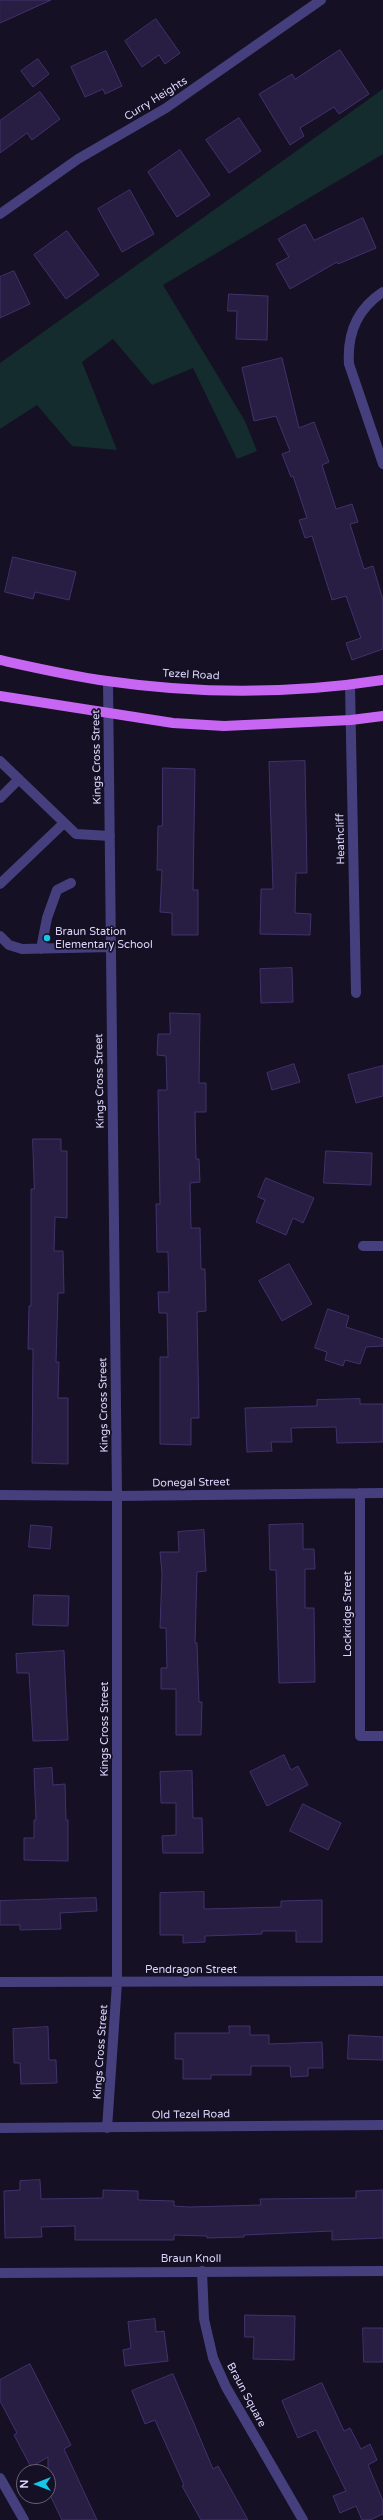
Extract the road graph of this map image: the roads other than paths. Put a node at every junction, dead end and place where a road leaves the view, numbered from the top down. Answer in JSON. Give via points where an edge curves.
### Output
{"nodes":[{"id":1,"x":321,"y":0,"type":"edge"},
{"id":2,"x":0,"y":214,"type":"edge"},
{"id":3,"x":383,"y":292,"type":"edge"},
{"id":4,"x":383,"y":464,"type":"edge"},
{"id":5,"x":0,"y":660,"type":"edge"},
{"id":6,"x":383,"y":680,"type":"edge"},
{"id":7,"x":108,"y":681,"type":"junction"},
{"id":8,"x":350,"y":685,"type":"junction"},
{"id":9,"x":0,"y":696,"type":"edge"},
{"id":10,"x":109,"y":714,"type":"junction"},
{"id":11,"x":383,"y":716,"type":"edge"},
{"id":12,"x":351,"y":720,"type":"junction"},
{"id":13,"x":0,"y":761,"type":"edge"},
{"id":14,"x":19,"y":779,"type":"junction"},
{"id":15,"x":0,"y":798,"type":"edge"},
{"id":16,"x":64,"y":823,"type":"junction"},
{"id":17,"x":110,"y":836,"type":"junction"},
{"id":18,"x":71,"y":883,"type":"dead end"},
{"id":19,"x":0,"y":884,"type":"edge"},
{"id":20,"x":0,"y":936,"type":"edge"},
{"id":21,"x":111,"y":947,"type":"junction"},
{"id":22,"x":41,"y":949,"type":"junction"},
{"id":23,"x":356,"y":994,"type":"dead end"},
{"id":24,"x":363,"y":1246,"type":"dead end"},
{"id":25,"x":383,"y":1246,"type":"edge"},
{"id":26,"x":360,"y":1493,"type":"junction"},
{"id":27,"x":383,"y":1493,"type":"edge"},
{"id":28,"x":0,"y":1496,"type":"edge"},
{"id":29,"x":117,"y":1496,"type":"junction"},
{"id":30,"x":383,"y":1736,"type":"edge"},
{"id":31,"x":383,"y":1981,"type":"edge"},
{"id":32,"x":0,"y":1982,"type":"edge"},
{"id":33,"x":117,"y":1983,"type":"junction"},
{"id":34,"x":383,"y":2125,"type":"edge"},
{"id":35,"x":0,"y":2128,"type":"edge"},
{"id":36,"x":107,"y":2128,"type":"junction"},
{"id":37,"x":202,"y":2271,"type":"junction"},
{"id":38,"x":383,"y":2271,"type":"edge"},
{"id":39,"x":0,"y":2273,"type":"edge"},
{"id":40,"x":0,"y":2478,"type":"edge"},
{"id":41,"x":24,"y":2520,"type":"edge"},
{"id":42,"x":303,"y":2520,"type":"edge"}],
"edges":[{"from":1,"to":2,"type":"street","name":"Curry Heights","via":[[166,108],[78,160]]},
{"from":3,"to":4,"type":"street","via":[[356,320],[348,346],[349,364]]},
{"from":5,"to":7,"type":"main road","name":"Tezel Road"},
{"from":6,"to":8,"type":"main road","name":"Tezel Road"},
{"from":7,"to":8,"type":"main road","name":"Tezel Road","via":[[233,689]]},
{"from":7,"to":10,"type":"street","name":"Kings Cross Street"},
{"from":8,"to":12,"type":"street","name":"Heathcliff"},
{"from":9,"to":10,"type":"main road"},
{"from":10,"to":12,"type":"main road","via":[[173,723],[224,726]]},
{"from":10,"to":17,"type":"street","name":"Kings Cross Street"},
{"from":11,"to":12,"type":"main road"},
{"from":12,"to":23,"type":"street","name":"Heathcliff"},
{"from":13,"to":14,"type":"street"},
{"from":14,"to":15,"type":"street"},
{"from":14,"to":16,"type":"street"},
{"from":16,"to":17,"type":"street","via":[[76,834]]},
{"from":16,"to":19,"type":"street"},
{"from":17,"to":21,"type":"street","name":"Kings Cross Street"},
{"from":18,"to":22,"type":"street","via":[[57,890],[47,918]]},
{"from":20,"to":22,"type":"street","via":[[9,945],[22,950]]},
{"from":21,"to":22,"type":"street"},
{"from":21,"to":29,"type":"street","name":"Kings Cross Street"},
{"from":24,"to":25,"type":"street"},
{"from":26,"to":27,"type":"street","name":"Donegal Street"},
{"from":26,"to":29,"type":"street","name":"Donegal Street"},
{"from":26,"to":30,"type":"street","name":"Lockridge Street","via":[[360,1736]]},
{"from":28,"to":29,"type":"street","name":"Donegal Street"},
{"from":29,"to":33,"type":"street","name":"Kings Cross Street"},
{"from":31,"to":33,"type":"street","name":"Pendragon Street"},
{"from":32,"to":33,"type":"street","name":"Pendragon Street"},
{"from":33,"to":36,"type":"street","name":"Kings Cross Street"},
{"from":34,"to":36,"type":"street","name":"Old Tezel Road"},
{"from":35,"to":36,"type":"street","name":"Old Tezel Road"},
{"from":37,"to":38,"type":"street","name":"Braun Knoll"},
{"from":37,"to":39,"type":"street","name":"Braun Knoll"},
{"from":37,"to":42,"type":"street","name":"Braun Square","via":[[204,2319],[213,2358],[226,2387]]},
{"from":40,"to":41,"type":"street"}]}
